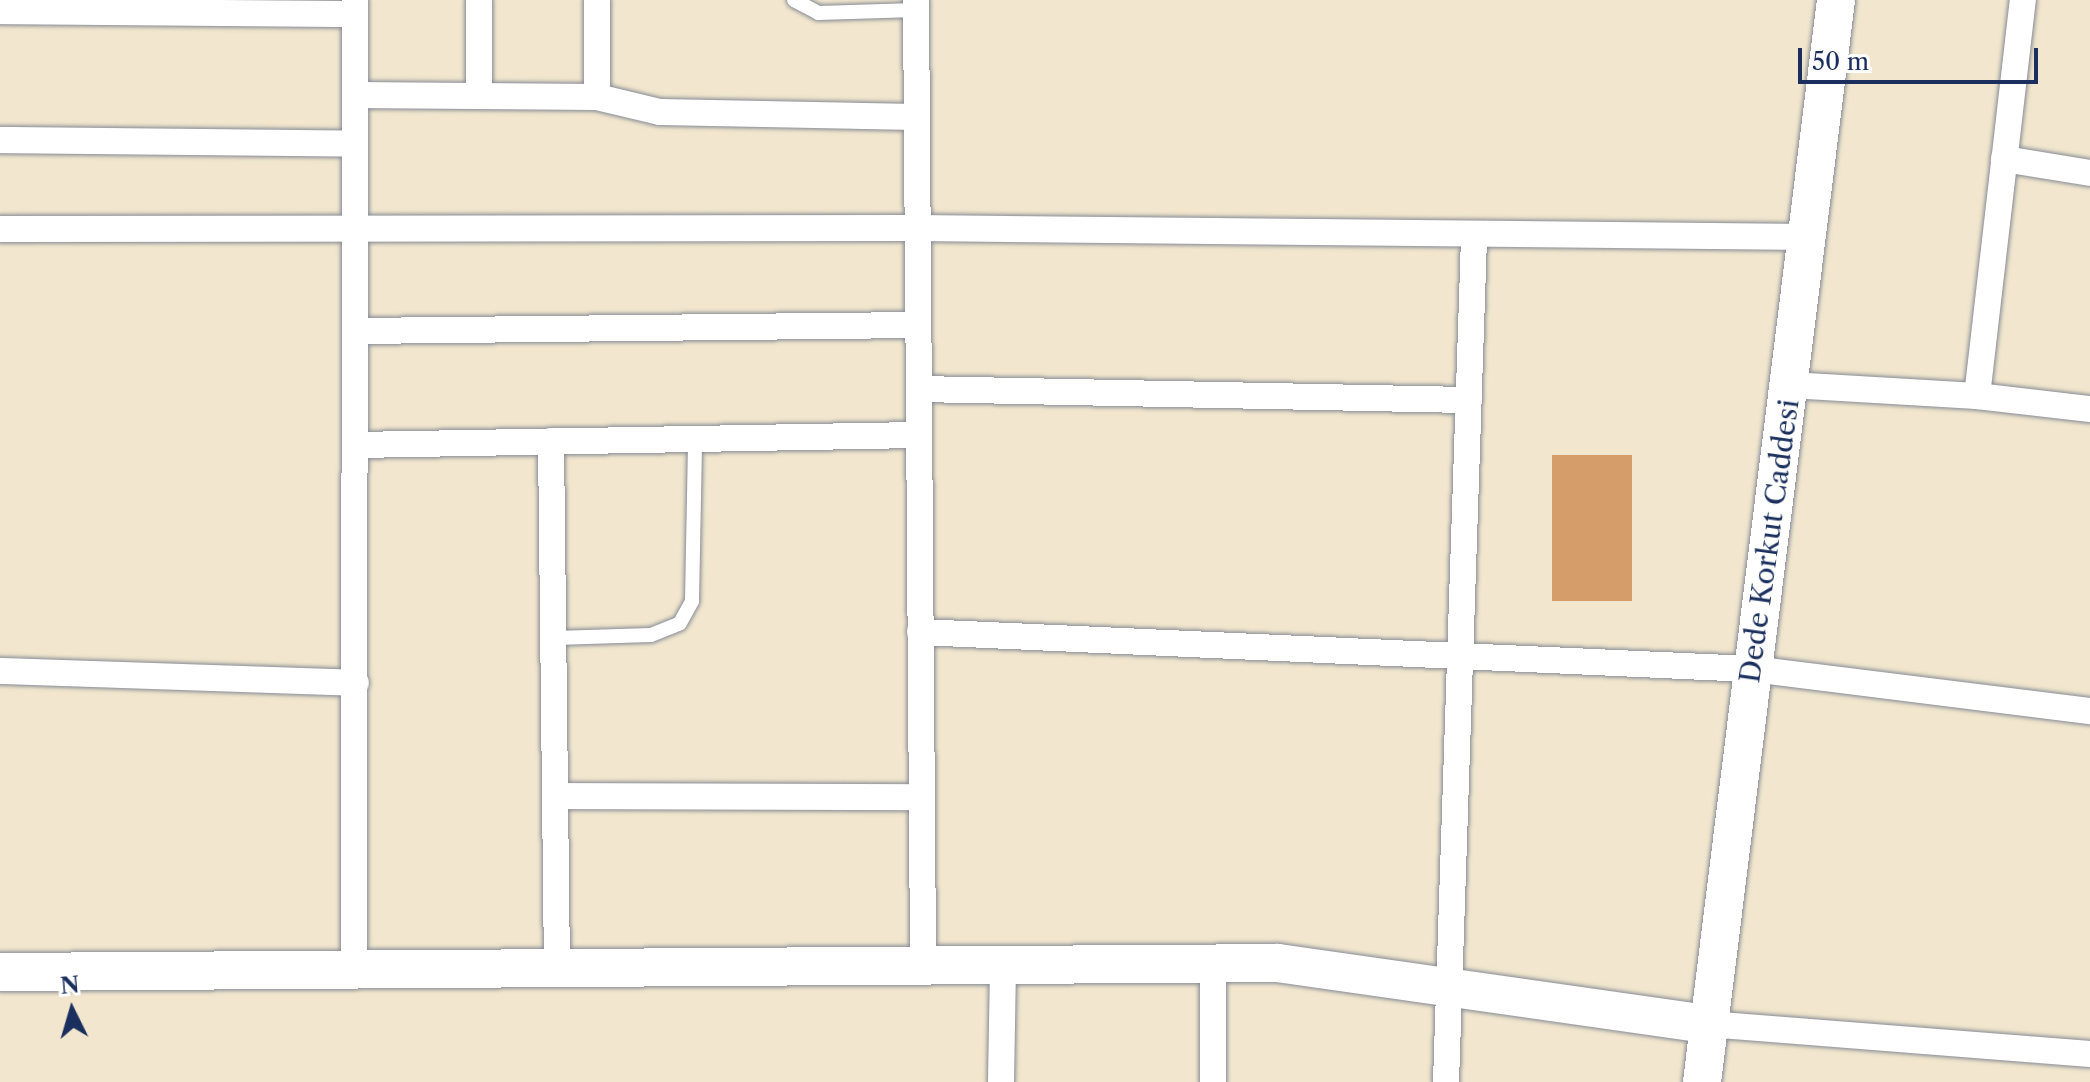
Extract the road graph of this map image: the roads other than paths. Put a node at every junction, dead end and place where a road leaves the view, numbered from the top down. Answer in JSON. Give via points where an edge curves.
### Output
{"nodes":[{"id":1,"x":479,"y":0,"type":"edge"},
{"id":2,"x":597,"y":0,"type":"edge"},
{"id":3,"x":794,"y":0,"type":"edge"},
{"id":4,"x":1836,"y":0,"type":"edge"},
{"id":5,"x":2023,"y":0,"type":"edge"},
{"id":6,"x":916,"y":5,"type":"edge"},
{"id":7,"x":355,"y":7,"type":"edge"},
{"id":8,"x":0,"y":11,"type":"edge"},
{"id":9,"x":355,"y":95,"type":"junction"},
{"id":10,"x":479,"y":95,"type":"junction"},
{"id":11,"x":597,"y":97,"type":"junction"},
{"id":12,"x":916,"y":117,"type":"junction"},
{"id":13,"x":0,"y":140,"type":"edge"},
{"id":14,"x":355,"y":144,"type":"junction"},
{"id":15,"x":2004,"y":159,"type":"junction"},
{"id":16,"x":2090,"y":173,"type":"edge"},
{"id":17,"x":355,"y":227,"type":"junction"},
{"id":18,"x":917,"y":228,"type":"junction"},
{"id":19,"x":0,"y":229,"type":"edge"},
{"id":20,"x":1809,"y":237,"type":"junction"},
{"id":21,"x":1474,"y":238,"type":"junction"},
{"id":22,"x":917,"y":325,"type":"junction"},
{"id":23,"x":355,"y":331,"type":"junction"},
{"id":24,"x":1790,"y":385,"type":"junction"},
{"id":25,"x":919,"y":389,"type":"junction"},
{"id":26,"x":1977,"y":396,"type":"junction"},
{"id":27,"x":1468,"y":400,"type":"junction"},
{"id":28,"x":2090,"y":409,"type":"edge"},
{"id":29,"x":918,"y":435,"type":"junction"},
{"id":30,"x":695,"y":439,"type":"junction"},
{"id":31,"x":551,"y":441,"type":"junction"},
{"id":32,"x":356,"y":445,"type":"junction"},
{"id":33,"x":920,"y":632,"type":"junction"},
{"id":34,"x":555,"y":638,"type":"junction"},
{"id":35,"x":1459,"y":654,"type":"junction"},
{"id":36,"x":1752,"y":669,"type":"junction"},
{"id":37,"x":0,"y":671,"type":"edge"},
{"id":38,"x":356,"y":683,"type":"junction"},
{"id":39,"x":2090,"y":711,"type":"edge"},
{"id":40,"x":556,"y":796,"type":"junction"},
{"id":41,"x":921,"y":797,"type":"junction"},
{"id":42,"x":1213,"y":964,"type":"junction"},
{"id":43,"x":923,"y":966,"type":"junction"},
{"id":44,"x":1003,"y":966,"type":"junction"},
{"id":45,"x":354,"y":970,"type":"junction"},
{"id":46,"x":557,"y":971,"type":"junction"},
{"id":47,"x":0,"y":972,"type":"edge"},
{"id":48,"x":1451,"y":985,"type":"junction"},
{"id":49,"x":1708,"y":1024,"type":"junction"},
{"id":50,"x":2090,"y":1054,"type":"edge"},
{"id":51,"x":1001,"y":1082,"type":"edge"},
{"id":52,"x":1213,"y":1082,"type":"edge"},
{"id":53,"x":1446,"y":1082,"type":"edge"},
{"id":54,"x":1702,"y":1082,"type":"edge"}],
"edges":[{"from":1,"to":10,"type":"street"},
{"from":2,"to":11,"type":"street"},
{"from":3,"to":6,"type":"lane","via":[[818,13]]},
{"from":4,"to":20,"type":"street","name":"Dede Korkut Caddesi"},
{"from":5,"to":15,"type":"street"},
{"from":6,"to":12,"type":"street"},
{"from":7,"to":8,"type":"street"},
{"from":7,"to":9,"type":"street"},
{"from":9,"to":10,"type":"street"},
{"from":9,"to":14,"type":"street"},
{"from":10,"to":11,"type":"street"},
{"from":11,"to":12,"type":"street","via":[[660,112]]},
{"from":12,"to":18,"type":"street"},
{"from":13,"to":14,"type":"street"},
{"from":14,"to":17,"type":"street"},
{"from":15,"to":16,"type":"street"},
{"from":15,"to":26,"type":"street"},
{"from":17,"to":18,"type":"street"},
{"from":17,"to":19,"type":"street"},
{"from":17,"to":23,"type":"street"},
{"from":18,"to":21,"type":"street"},
{"from":18,"to":22,"type":"street"},
{"from":20,"to":21,"type":"street"},
{"from":20,"to":24,"type":"street","name":"Dede Korkut Caddesi"},
{"from":21,"to":27,"type":"street"},
{"from":22,"to":23,"type":"street"},
{"from":22,"to":25,"type":"street"},
{"from":23,"to":32,"type":"street"},
{"from":24,"to":26,"type":"street"},
{"from":24,"to":36,"type":"street","name":"Dede Korkut Caddesi"},
{"from":25,"to":27,"type":"street"},
{"from":25,"to":29,"type":"street"},
{"from":26,"to":28,"type":"street"},
{"from":27,"to":35,"type":"street"},
{"from":29,"to":30,"type":"street"},
{"from":29,"to":33,"type":"street"},
{"from":30,"to":31,"type":"street"},
{"from":30,"to":34,"type":"lane","via":[[692,601],[680,623],[651,635]]},
{"from":31,"to":32,"type":"street"},
{"from":31,"to":34,"type":"street"},
{"from":32,"to":38,"type":"street"},
{"from":33,"to":35,"type":"street"},
{"from":33,"to":41,"type":"street"},
{"from":34,"to":40,"type":"street"},
{"from":35,"to":36,"type":"street"},
{"from":35,"to":48,"type":"street"},
{"from":36,"to":39,"type":"street"},
{"from":36,"to":49,"type":"street","name":"Dede Korkut Caddesi"},
{"from":37,"to":38,"type":"street"},
{"from":38,"to":45,"type":"street"},
{"from":40,"to":41,"type":"street"},
{"from":40,"to":46,"type":"street"},
{"from":41,"to":43,"type":"street"},
{"from":42,"to":44,"type":"street"},
{"from":42,"to":48,"type":"street","via":[[1278,963]]},
{"from":42,"to":52,"type":"street"},
{"from":43,"to":44,"type":"street"},
{"from":43,"to":46,"type":"street"},
{"from":44,"to":51,"type":"street"},
{"from":45,"to":46,"type":"street"},
{"from":45,"to":47,"type":"street"},
{"from":48,"to":49,"type":"street"},
{"from":48,"to":53,"type":"street"},
{"from":49,"to":50,"type":"street"},
{"from":49,"to":54,"type":"street","name":"Dede Korkut Caddesi"}]}
